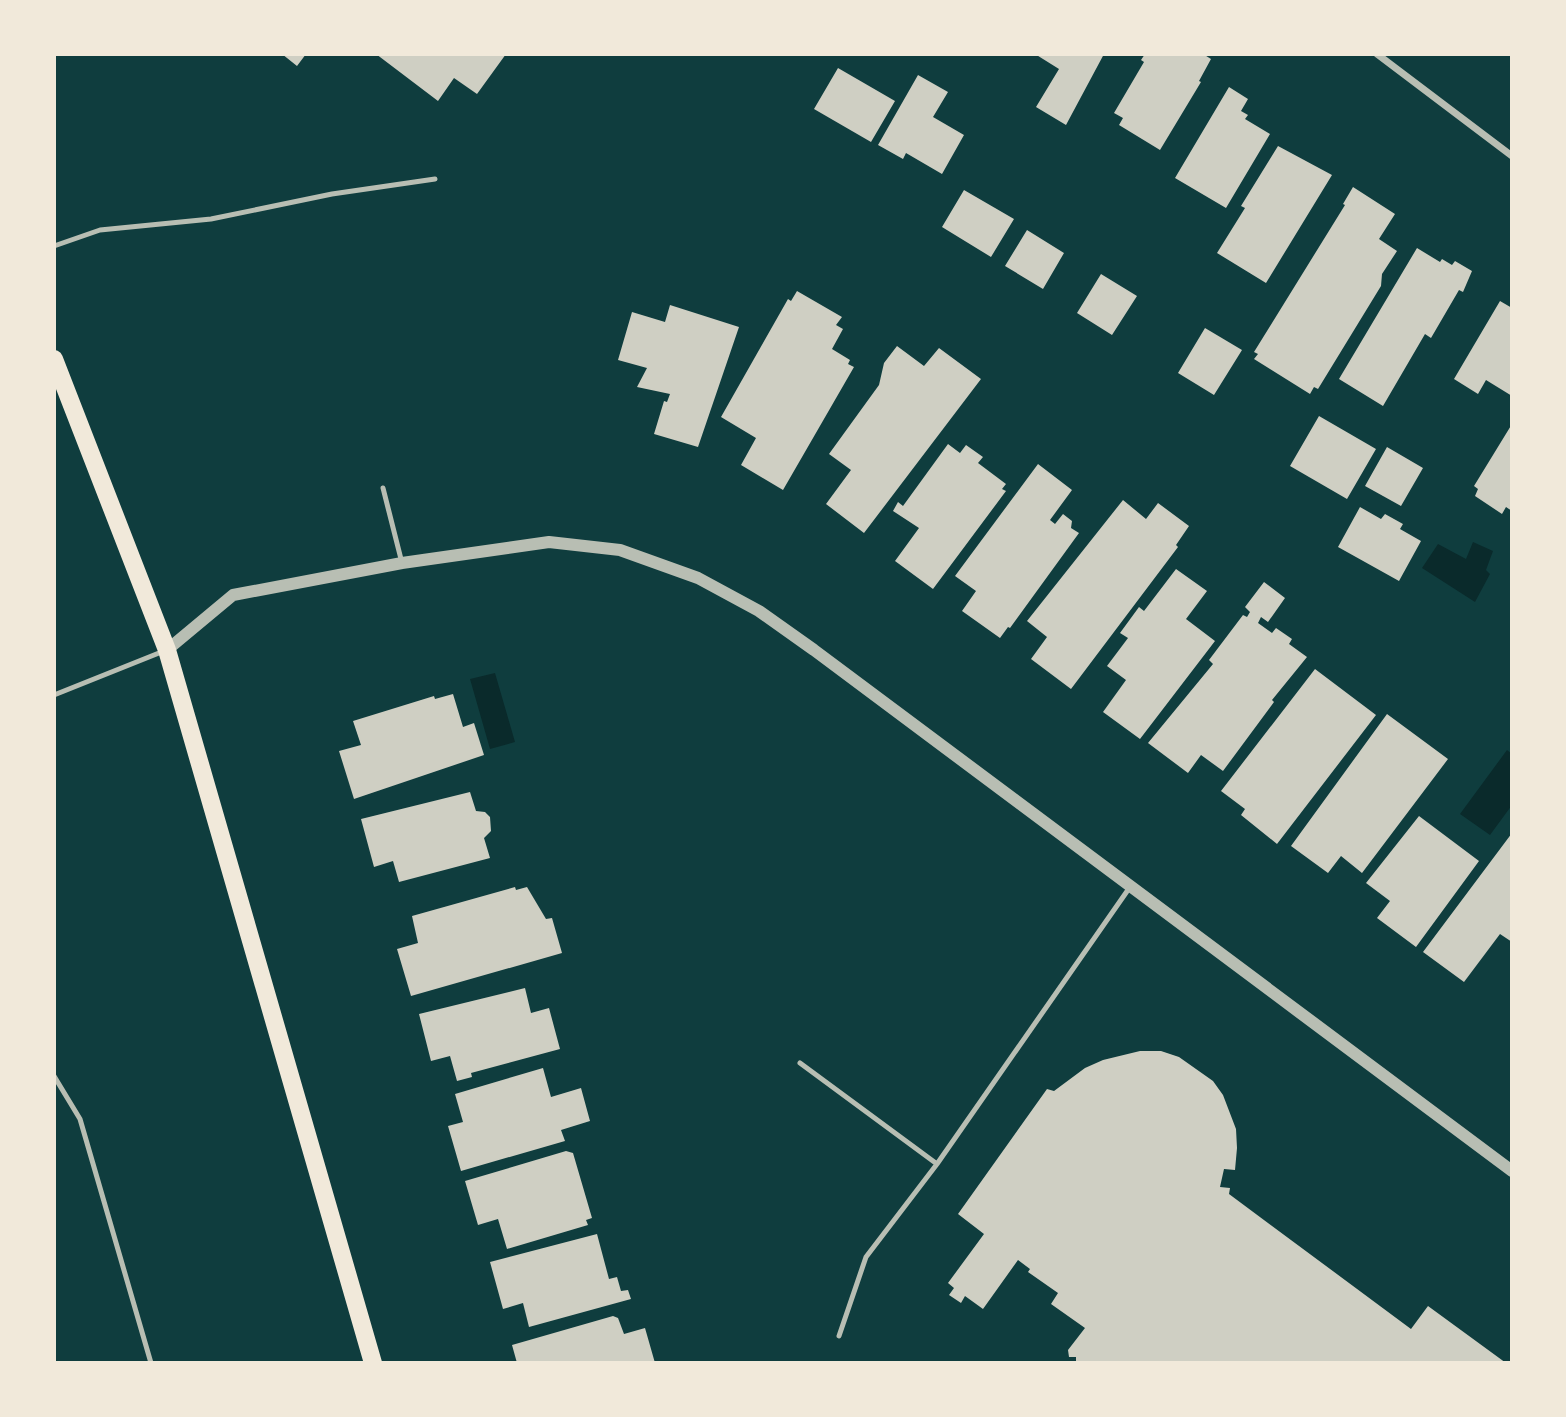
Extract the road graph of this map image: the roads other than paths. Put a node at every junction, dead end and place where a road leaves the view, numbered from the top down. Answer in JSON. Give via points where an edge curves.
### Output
{"nodes":[{"id":1,"x":1377,"y":54,"type":"edge"},
{"id":2,"x":1512,"y":156,"type":"edge"},
{"id":3,"x":435,"y":179,"type":"dead end"},
{"id":4,"x":54,"y":246,"type":"edge"},
{"id":5,"x":54,"y":359,"type":"edge"},
{"id":6,"x":383,"y":488,"type":"dead end"},
{"id":7,"x":402,"y":563,"type":"junction"},
{"id":8,"x":167,"y":650,"type":"junction"},
{"id":9,"x":54,"y":695,"type":"edge"},
{"id":10,"x":1130,"y":887,"type":"junction"},
{"id":11,"x":800,"y":1063,"type":"dead end"},
{"id":12,"x":54,"y":1076,"type":"edge"},
{"id":13,"x":937,"y":1164,"type":"junction"},
{"id":14,"x":1512,"y":1171,"type":"edge"},
{"id":15,"x":839,"y":1336,"type":"dead end"},
{"id":16,"x":151,"y":1363,"type":"edge"},
{"id":17,"x":373,"y":1363,"type":"edge"}],
"edges":[{"from":1,"to":2,"type":"street"},
{"from":3,"to":4,"type":"lane","via":[[211,219],[100,230]]},
{"from":5,"to":8,"type":"main road"},
{"from":6,"to":7,"type":"lane"},
{"from":7,"to":8,"type":"street","via":[[233,596]]},
{"from":7,"to":10,"type":"street","via":[[550,542],[620,550],[698,578],[770,619]]},
{"from":8,"to":9,"type":"lane"},
{"from":8,"to":17,"type":"main road"},
{"from":10,"to":13,"type":"lane"},
{"from":10,"to":14,"type":"street"},
{"from":11,"to":13,"type":"lane"},
{"from":12,"to":16,"type":"lane","via":[[80,1119]]},
{"from":13,"to":15,"type":"lane","via":[[866,1257]]}]}
